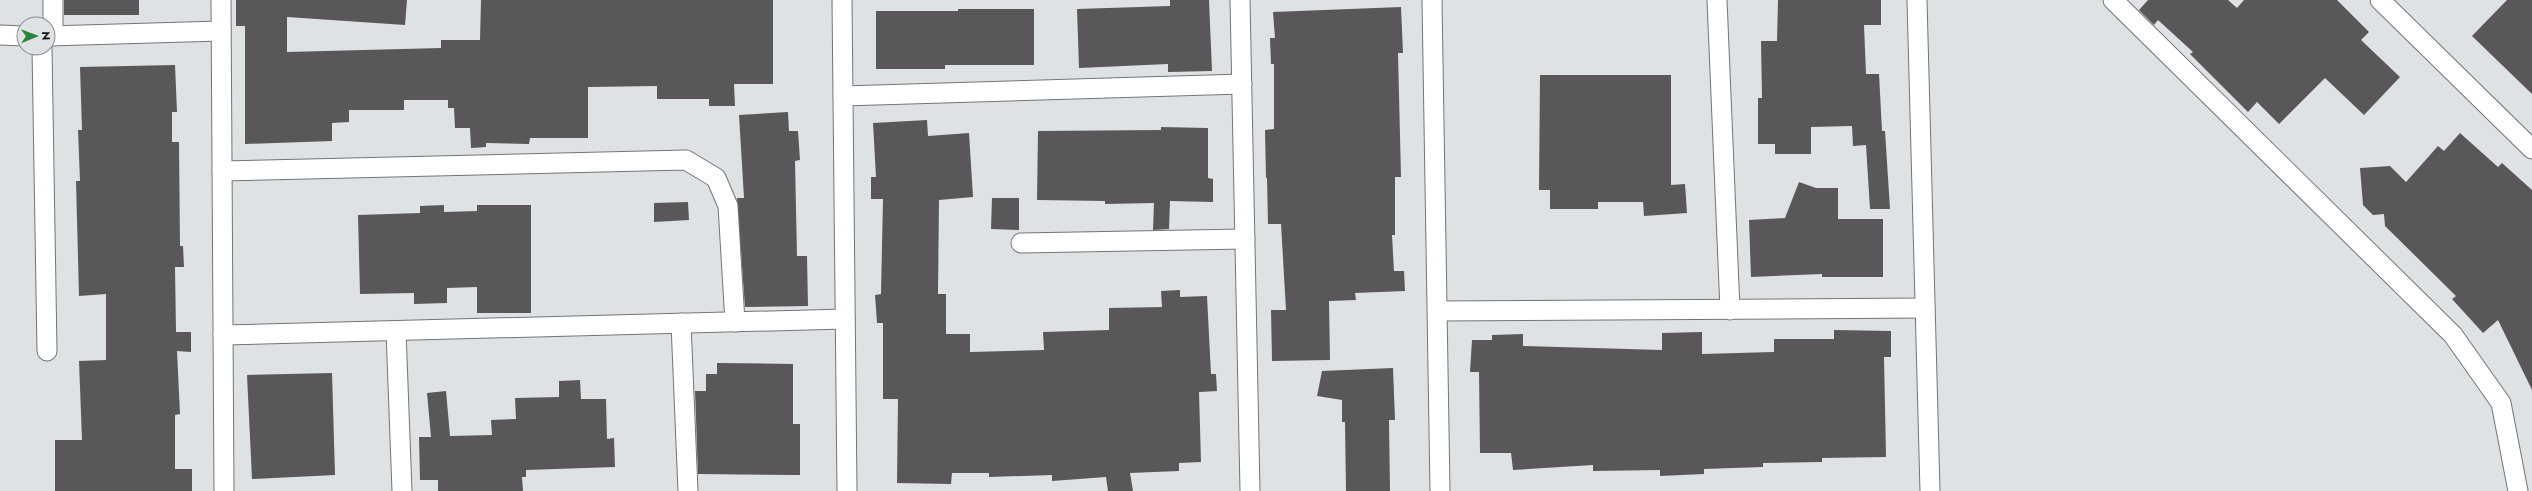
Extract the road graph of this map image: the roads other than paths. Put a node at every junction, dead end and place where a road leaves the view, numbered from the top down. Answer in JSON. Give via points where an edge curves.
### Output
{"nodes":[{"id":1,"x":53,"y":0,"type":"edge"},
{"id":2,"x":221,"y":0,"type":"edge"},
{"id":3,"x":842,"y":0,"type":"edge"},
{"id":4,"x":1240,"y":0,"type":"edge"},
{"id":5,"x":1432,"y":0,"type":"edge"},
{"id":6,"x":1717,"y":0,"type":"edge"},
{"id":7,"x":1917,"y":0,"type":"edge"},
{"id":8,"x":2113,"y":0,"type":"edge"},
{"id":9,"x":2380,"y":0,"type":"edge"},
{"id":10,"x":51,"y":16,"type":"edge"},
{"id":11,"x":222,"y":31,"type":"junction"},
{"id":12,"x":0,"y":35,"type":"edge"},
{"id":13,"x":16,"y":36,"type":"edge"},
{"id":14,"x":56,"y":40,"type":"edge"},
{"id":15,"x":48,"y":56,"type":"edge"},
{"id":16,"x":1242,"y":84,"type":"junction"},
{"id":17,"x":843,"y":96,"type":"junction"},
{"id":18,"x":2532,"y":149,"type":"edge"},
{"id":19,"x":222,"y":171,"type":"junction"},
{"id":20,"x":1245,"y":239,"type":"junction"},
{"id":21,"x":1021,"y":243,"type":"dead end"},
{"id":22,"x":1925,"y":308,"type":"junction"},
{"id":23,"x":1730,"y":310,"type":"junction"},
{"id":24,"x":1438,"y":311,"type":"junction"},
{"id":25,"x":845,"y":319,"type":"junction"},
{"id":26,"x":735,"y":322,"type":"junction"},
{"id":27,"x":681,"y":323,"type":"junction"},
{"id":28,"x":396,"y":331,"type":"junction"},
{"id":29,"x":223,"y":335,"type":"junction"},
{"id":30,"x":47,"y":352,"type":"dead end"},
{"id":31,"x":224,"y":491,"type":"edge"},
{"id":32,"x":402,"y":491,"type":"edge"},
{"id":33,"x":688,"y":491,"type":"edge"},
{"id":34,"x":847,"y":491,"type":"edge"},
{"id":35,"x":1250,"y":491,"type":"edge"},
{"id":36,"x":1440,"y":491,"type":"edge"},
{"id":37,"x":1930,"y":491,"type":"edge"},
{"id":38,"x":2518,"y":491,"type":"edge"}],
"edges":[{"from":1,"to":10,"type":"street"},
{"from":2,"to":11,"type":"street"},
{"from":3,"to":17,"type":"street"},
{"from":4,"to":16,"type":"street"},
{"from":5,"to":24,"type":"street"},
{"from":6,"to":23,"type":"street"},
{"from":7,"to":22,"type":"street"},
{"from":8,"to":38,"type":"street","via":[[2453,335],[2501,403]]},
{"from":9,"to":18,"type":"street"},
{"from":11,"to":14,"type":"street"},
{"from":11,"to":19,"type":"street"},
{"from":12,"to":13,"type":"street"},
{"from":15,"to":30,"type":"street"},
{"from":16,"to":17,"type":"street"},
{"from":16,"to":20,"type":"street"},
{"from":17,"to":25,"type":"street"},
{"from":19,"to":26,"type":"street","via":[[686,160],[716,178],[728,206]]},
{"from":19,"to":29,"type":"street"},
{"from":20,"to":21,"type":"street"},
{"from":20,"to":35,"type":"street"},
{"from":22,"to":23,"type":"street"},
{"from":22,"to":37,"type":"street"},
{"from":23,"to":24,"type":"street"},
{"from":24,"to":36,"type":"street"},
{"from":25,"to":26,"type":"street"},
{"from":25,"to":34,"type":"street"},
{"from":26,"to":27,"type":"street"},
{"from":27,"to":28,"type":"street"},
{"from":27,"to":33,"type":"street"},
{"from":28,"to":29,"type":"street"},
{"from":28,"to":32,"type":"street"},
{"from":29,"to":31,"type":"street"}]}
